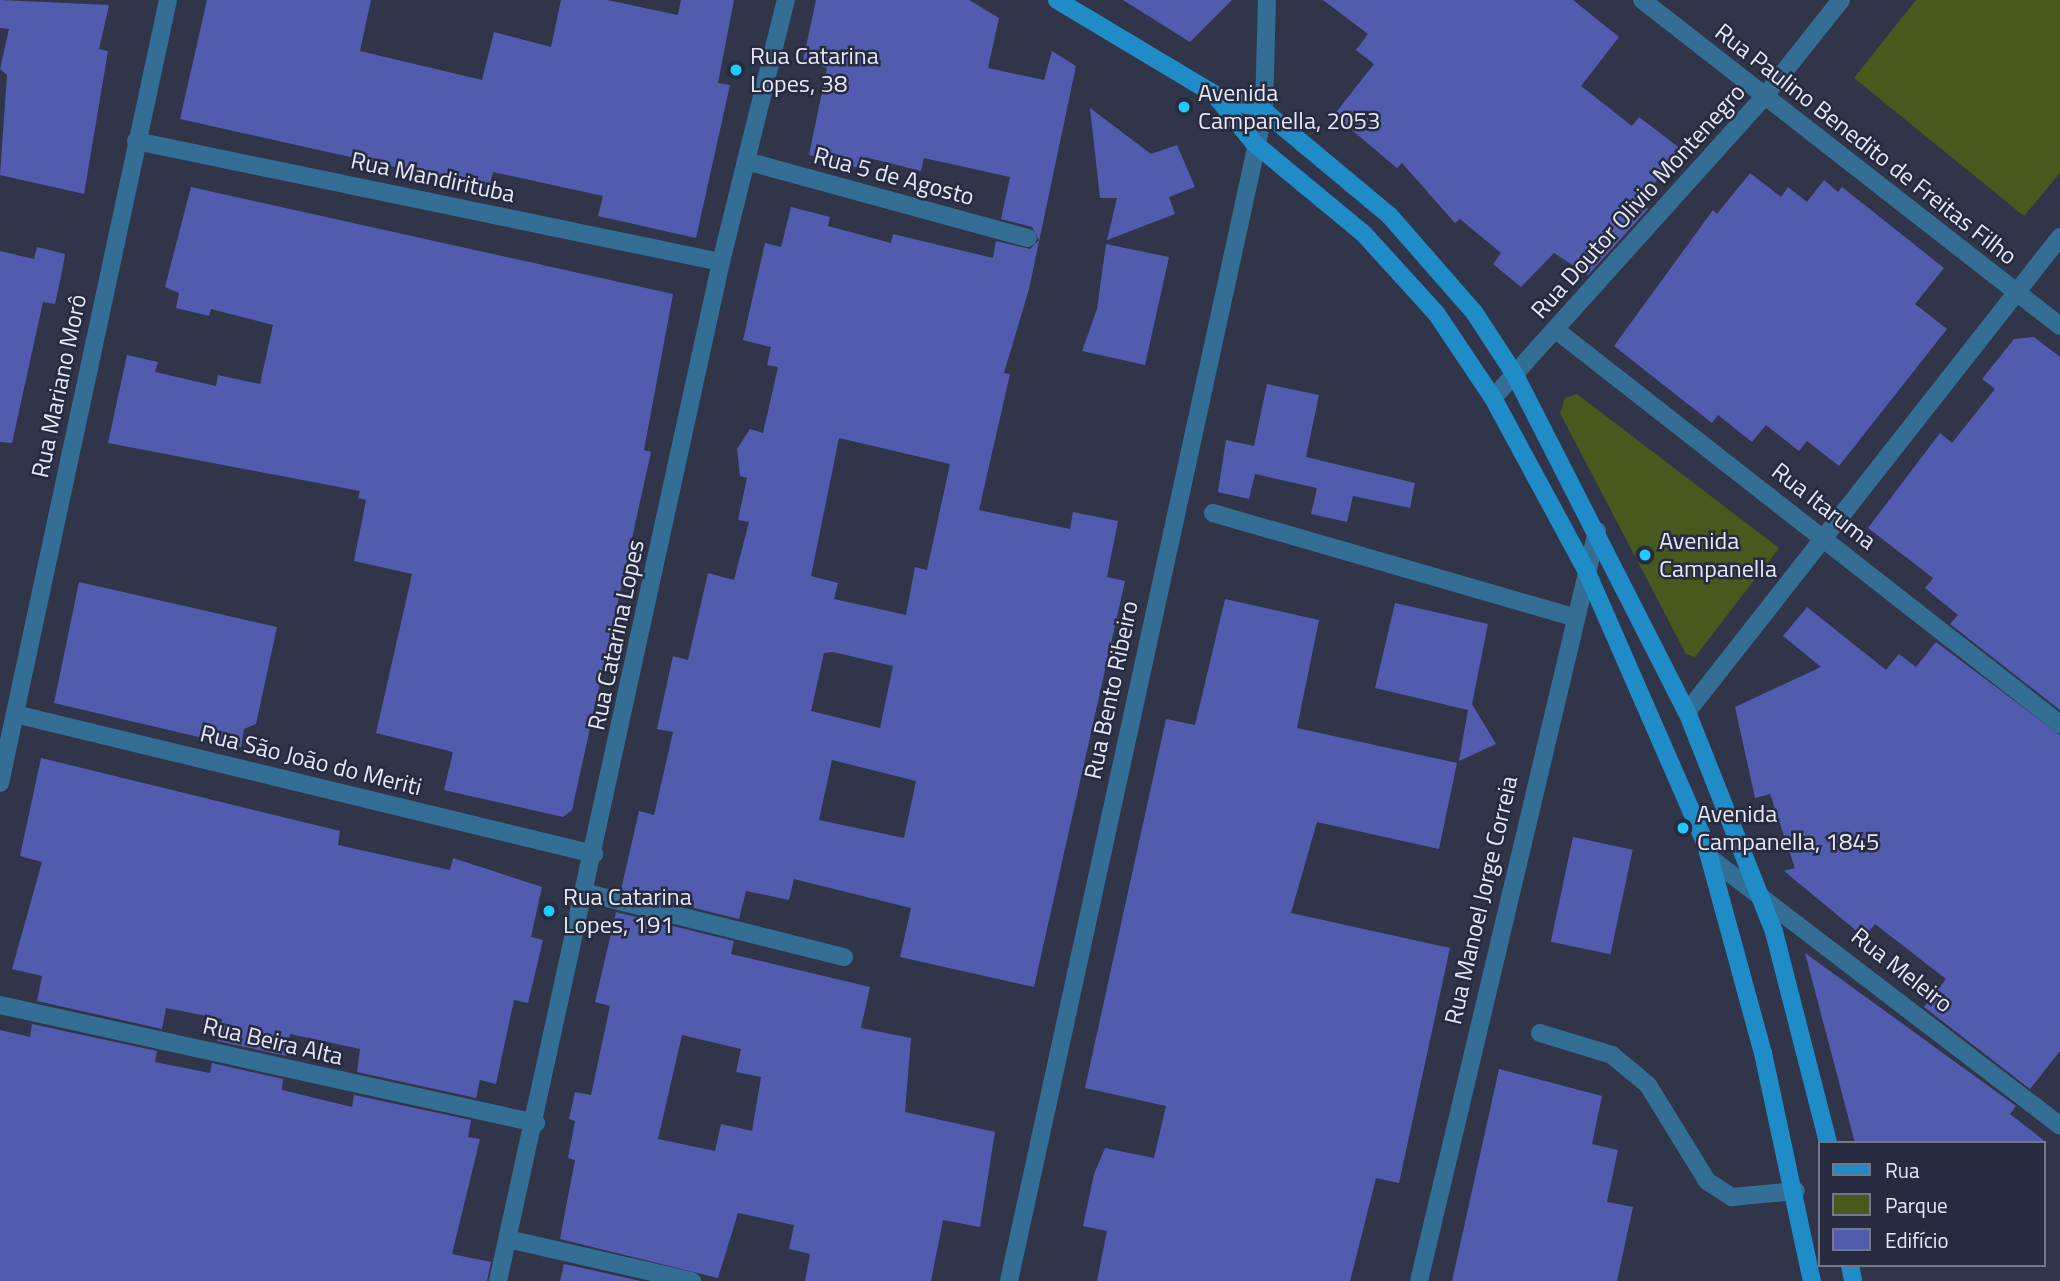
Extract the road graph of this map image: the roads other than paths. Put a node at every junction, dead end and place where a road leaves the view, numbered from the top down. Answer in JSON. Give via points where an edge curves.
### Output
{"nodes":[{"id":1,"x":168,"y":0,"type":"edge"},
{"id":2,"x":786,"y":0,"type":"edge"},
{"id":3,"x":1057,"y":0,"type":"edge"},
{"id":4,"x":1266,"y":0,"type":"edge"},
{"id":5,"x":1642,"y":0,"type":"edge"},
{"id":6,"x":1841,"y":0,"type":"edge"},
{"id":7,"x":1214,"y":94,"type":"junction"},
{"id":8,"x":1764,"y":97,"type":"junction"},
{"id":9,"x":1264,"y":111,"type":"junction"},
{"id":10,"x":136,"y":141,"type":"junction"},
{"id":11,"x":1254,"y":143,"type":"junction"},
{"id":12,"x":746,"y":161,"type":"junction"},
{"id":13,"x":2060,"y":237,"type":"edge"},
{"id":14,"x":1028,"y":238,"type":"dead end"},
{"id":15,"x":721,"y":262,"type":"junction"},
{"id":16,"x":2017,"y":292,"type":"junction"},
{"id":17,"x":2060,"y":326,"type":"edge"},
{"id":18,"x":1556,"y":330,"type":"junction"},
{"id":19,"x":1516,"y":375,"type":"junction"},
{"id":20,"x":1493,"y":398,"type":"junction"},
{"id":21,"x":1213,"y":513,"type":"dead end"},
{"id":22,"x":1597,"y":531,"type":"junction"},
{"id":23,"x":1828,"y":539,"type":"junction"},
{"id":24,"x":1586,"y":570,"type":"junction"},
{"id":25,"x":1574,"y":617,"type":"junction"},
{"id":26,"x":1687,"y":712,"type":"junction"},
{"id":27,"x":15,"y":715,"type":"junction"},
{"id":28,"x":2060,"y":724,"type":"edge"},
{"id":29,"x":0,"y":783,"type":"edge"},
{"id":30,"x":594,"y":854,"type":"junction"},
{"id":31,"x":1710,"y":858,"type":"junction"},
{"id":32,"x":587,"y":893,"type":"junction"},
{"id":33,"x":1761,"y":894,"type":"junction"},
{"id":34,"x":844,"y":957,"type":"dead end"},
{"id":35,"x":0,"y":1005,"type":"edge"},
{"id":36,"x":1540,"y":1033,"type":"dead end"},
{"id":37,"x":536,"y":1123,"type":"junction"},
{"id":38,"x":2060,"y":1126,"type":"edge"},
{"id":39,"x":1827,"y":1141,"type":"edge"},
{"id":40,"x":1796,"y":1191,"type":"junction"},
{"id":41,"x":508,"y":1239,"type":"junction"},
{"id":42,"x":498,"y":1281,"type":"edge"},
{"id":43,"x":692,"y":1281,"type":"edge"},
{"id":44,"x":1009,"y":1281,"type":"edge"},
{"id":45,"x":1419,"y":1281,"type":"edge"},
{"id":46,"x":1812,"y":1281,"type":"edge"}],
"edges":[{"from":1,"to":10,"type":"street","name":"Rua Mariano Morô"},
{"from":2,"to":12,"type":"street","name":"Rua Catarina Lopes"},
{"from":3,"to":7,"type":"main road"},
{"from":4,"to":9,"type":"street","name":"Rua Bento Ribeiro"},
{"from":5,"to":8,"type":"street","name":"Rua Paulino Benedito de Freitas Filho"},
{"from":6,"to":8,"type":"street","name":"Rua Doutor Olivio Montenegro"},
{"from":7,"to":9,"type":"main road"},
{"from":7,"to":11,"type":"main road"},
{"from":8,"to":16,"type":"street","name":"Rua Paulino Benedito de Freitas Filho"},
{"from":8,"to":18,"type":"street","name":"Rua Doutor Olivio Montenegro"},
{"from":9,"to":11,"type":"street","name":"Rua Bento Ribeiro"},
{"from":9,"to":19,"type":"main road","via":[[1426,253]]},
{"from":10,"to":15,"type":"street","name":"Rua Mandirituba"},
{"from":10,"to":27,"type":"street","name":"Rua Mariano Morô"},
{"from":11,"to":20,"type":"main road","via":[[1406,277]]},
{"from":11,"to":44,"type":"street","name":"Rua Bento Ribeiro"},
{"from":12,"to":14,"type":"street","name":"Rua 5 de Agosto"},
{"from":12,"to":15,"type":"street","name":"Rua Catarina Lopes"},
{"from":13,"to":16,"type":"street"},
{"from":15,"to":30,"type":"street","name":"Rua Catarina Lopes"},
{"from":16,"to":17,"type":"street","name":"Rua Paulino Benedito de Freitas Filho"},
{"from":16,"to":23,"type":"street"},
{"from":18,"to":19,"type":"street","name":"Rua Doutor Olivio Montenegro"},
{"from":18,"to":23,"type":"street","name":"Rua Itaruma"},
{"from":19,"to":20,"type":"street","name":"Rua Doutor Olivio Montenegro"},
{"from":19,"to":22,"type":"main road"},
{"from":20,"to":24,"type":"main road"},
{"from":21,"to":25,"type":"street"},
{"from":22,"to":24,"type":"street","name":"Rua Manoel Jorge Correia"},
{"from":22,"to":26,"type":"main road"},
{"from":23,"to":26,"type":"street"},
{"from":23,"to":28,"type":"street","name":"Rua Itaruma"},
{"from":24,"to":25,"type":"street","name":"Rua Manoel Jorge Correia"},
{"from":24,"to":31,"type":"main road"},
{"from":25,"to":45,"type":"street","name":"Rua Manoel Jorge Correia"},
{"from":26,"to":33,"type":"main road"},
{"from":27,"to":29,"type":"street","name":"Rua Mariano Morô"},
{"from":27,"to":30,"type":"street","name":"Rua São João do Meriti"},
{"from":30,"to":32,"type":"street","name":"Rua Catarina Lopes"},
{"from":31,"to":33,"type":"street","name":"Rua Meleiro"},
{"from":31,"to":40,"type":"main road"},
{"from":32,"to":34,"type":"street"},
{"from":32,"to":37,"type":"street","name":"Rua Catarina Lopes"},
{"from":33,"to":38,"type":"street","name":"Rua Meleiro"},
{"from":33,"to":39,"type":"main road"},
{"from":35,"to":37,"type":"street","name":"Rua Beira Alta"},
{"from":36,"to":40,"type":"street","via":[[1612,1055],[1648,1085],[1707,1181],[1732,1197]]},
{"from":37,"to":41,"type":"street","name":"Rua Catarina Lopes"},
{"from":40,"to":46,"type":"main road"},
{"from":41,"to":42,"type":"street","name":"Rua Catarina Lopes"},
{"from":41,"to":43,"type":"street"}]}
